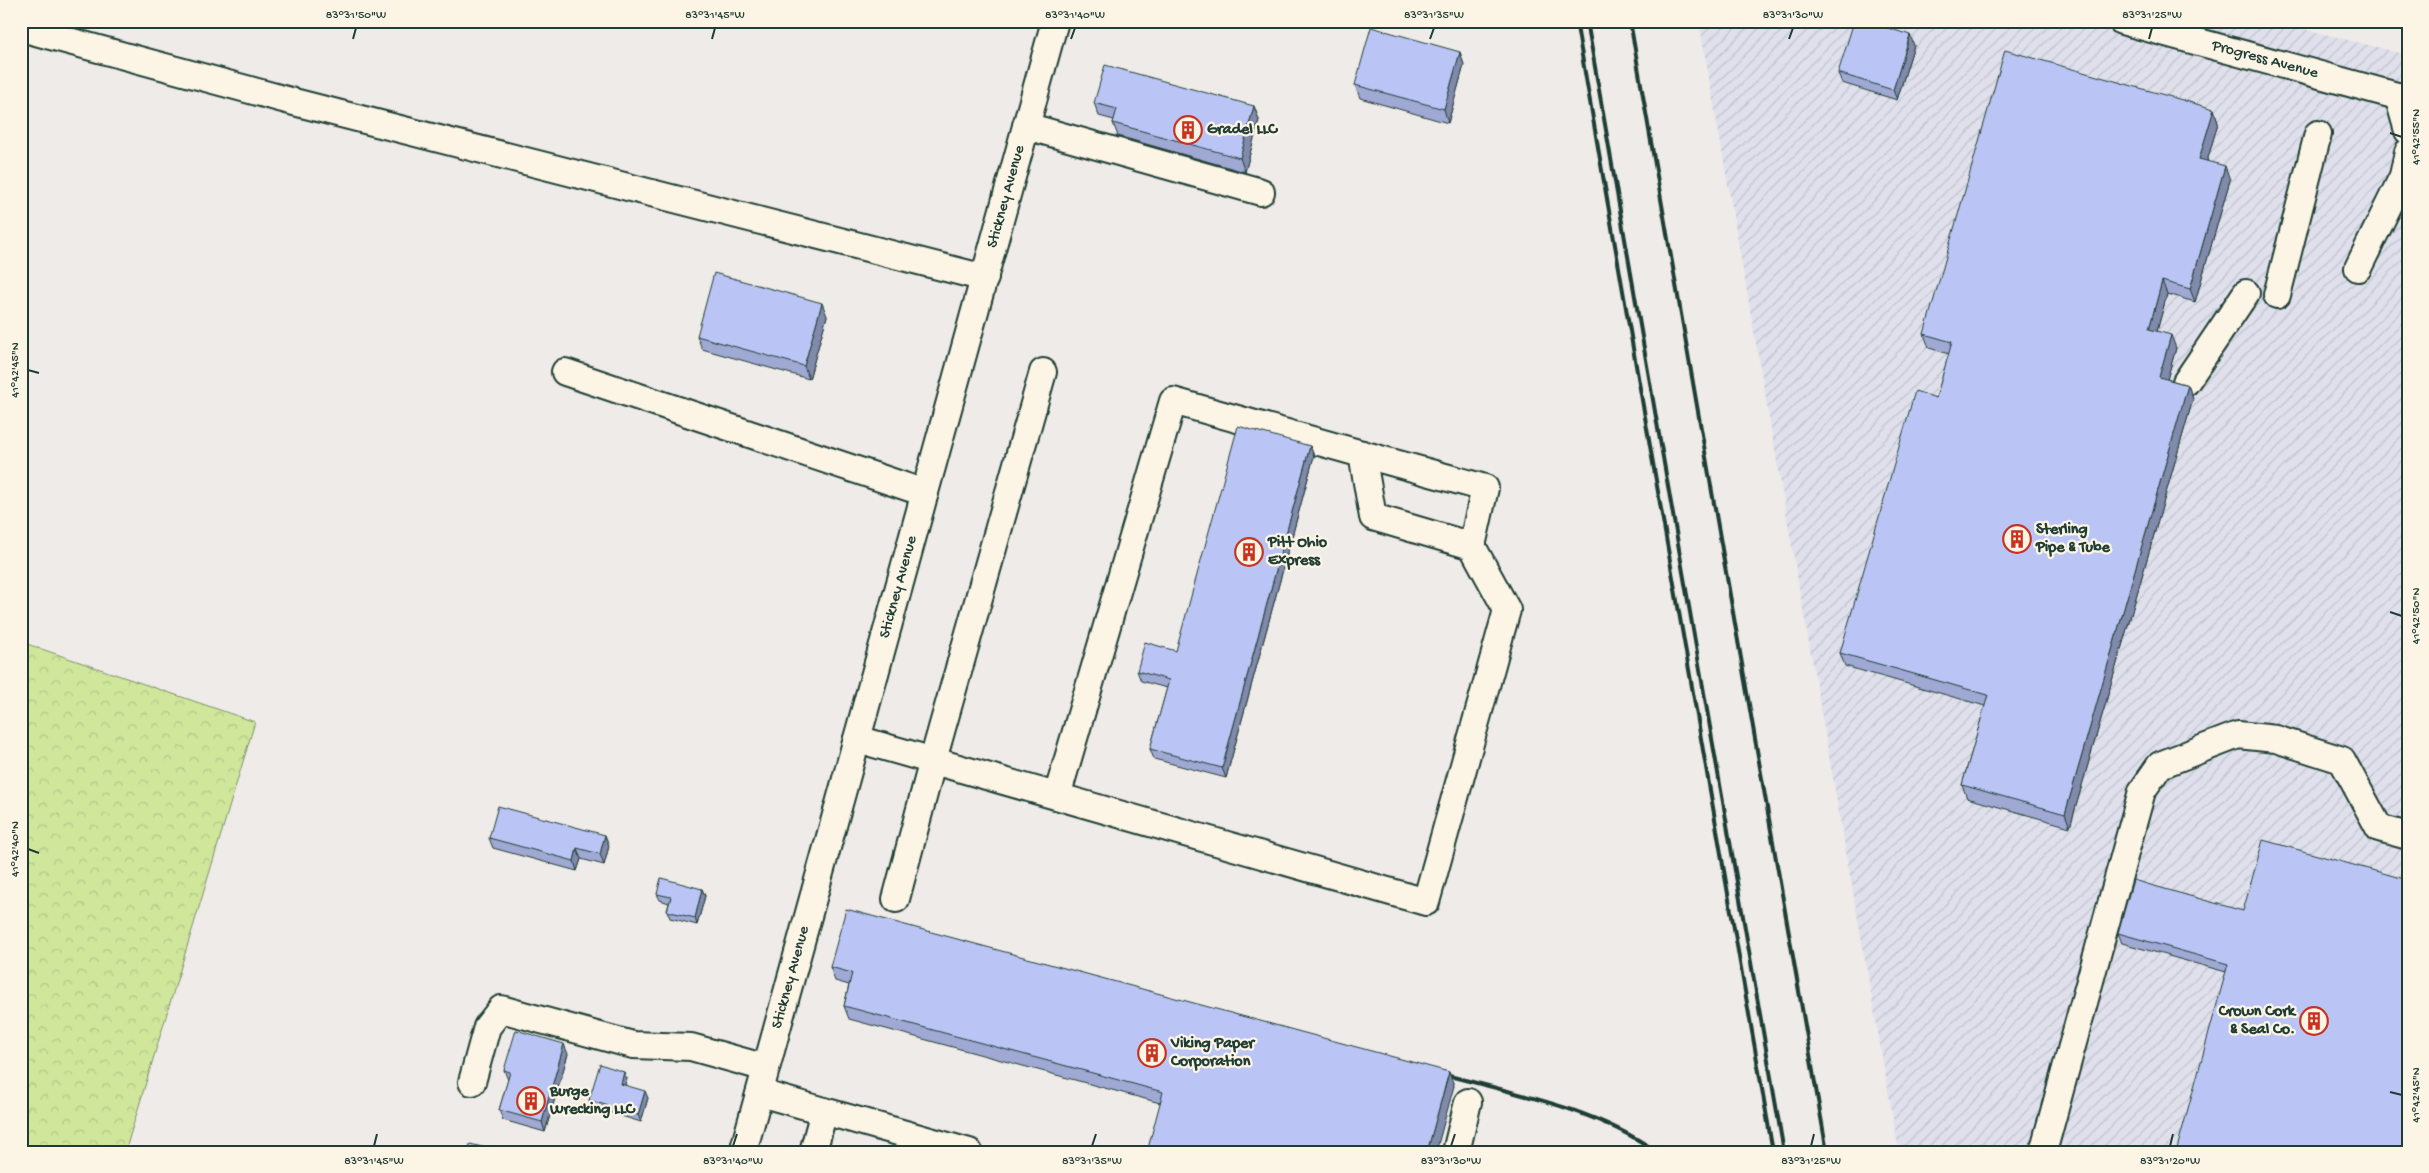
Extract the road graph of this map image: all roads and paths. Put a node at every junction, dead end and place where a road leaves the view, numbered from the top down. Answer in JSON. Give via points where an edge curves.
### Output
{"nodes":[{"id":1,"x":1055,"y":21,"type":"edge"},
{"id":2,"x":2122,"y":21,"type":"edge"},
{"id":3,"x":21,"y":28,"type":"edge"},
{"id":4,"x":2403,"y":97,"type":"edge"},
{"id":5,"x":1026,"y":126,"type":"junction"},
{"id":6,"x":2408,"y":131,"type":"edge"},
{"id":7,"x":2318,"y":134,"type":"dead end"},
{"id":8,"x":2408,"y":152,"type":"edge"},
{"id":9,"x":1261,"y":192,"type":"dead end"},
{"id":10,"x":2358,"y":268,"type":"dead end"},
{"id":11,"x":984,"y":278,"type":"junction"},
{"id":12,"x":2246,"y":293,"type":"dead end"},
{"id":13,"x":2277,"y":294,"type":"dead end"},
{"id":14,"x":565,"y":372,"type":"dead end"},
{"id":15,"x":1043,"y":372,"type":"dead end"},
{"id":16,"x":2186,"y":382,"type":"edge"},
{"id":17,"x":1362,"y":454,"type":"junction"},
{"id":18,"x":925,"y":493,"type":"junction"},
{"id":19,"x":1472,"y":546,"type":"junction"},
{"id":20,"x":857,"y":739,"type":"junction"},
{"id":21,"x":933,"y":760,"type":"junction"},
{"id":22,"x":1057,"y":796,"type":"junction"},
{"id":23,"x":2408,"y":836,"type":"edge"},
{"id":24,"x":896,"y":899,"type":"dead end"},
{"id":25,"x":766,"y":1068,"type":"junction"},
{"id":26,"x":472,"y":1082,"type":"dead end"},
{"id":27,"x":760,"y":1093,"type":"junction"},
{"id":28,"x":1468,"y":1102,"type":"dead end"},
{"id":29,"x":824,"y":1111,"type":"junction"},
{"id":30,"x":746,"y":1151,"type":"edge"},
{"id":31,"x":813,"y":1152,"type":"edge"},
{"id":32,"x":969,"y":1152,"type":"edge"},
{"id":33,"x":1456,"y":1152,"type":"edge"},
{"id":34,"x":2043,"y":1152,"type":"edge"}],
"edges":[{"from":1,"to":5,"type":"street","name":"Stickney Avenue"},
{"from":2,"to":4,"type":"street","name":"Progress Avenue"},
{"from":3,"to":11,"type":"street","via":[[294,102]]},
{"from":4,"to":6,"type":"street"},
{"from":5,"to":9,"type":"street"},
{"from":5,"to":11,"type":"street","name":"Stickney Avenue"},
{"from":7,"to":13,"type":"street"},
{"from":8,"to":10,"type":"street","via":[[2403,176]]},
{"from":11,"to":18,"type":"street","name":"Stickney Avenue"},
{"from":12,"to":16,"type":"street"},
{"from":14,"to":18,"type":"street"},
{"from":15,"to":21,"type":"street"},
{"from":17,"to":19,"type":"street","via":[[1373,517]]},
{"from":17,"to":19,"type":"street","via":[[1485,488]]},
{"from":17,"to":22,"type":"street","via":[[1173,401]]},
{"from":18,"to":20,"type":"street","name":"Stickney Avenue"},
{"from":19,"to":22,"type":"street","via":[[1507,610],[1426,902]]},
{"from":20,"to":21,"type":"street"},
{"from":20,"to":25,"type":"street","name":"Stickney Avenue"},
{"from":21,"to":22,"type":"street"},
{"from":21,"to":24,"type":"street"},
{"from":23,"to":34,"type":"street","via":[[2379,828],[2342,760],[2276,739],[2238,735],[2160,765],[2142,791]]},
{"from":25,"to":26,"type":"street","via":[[691,1047],[633,1045],[501,1009],[487,1027]]},
{"from":25,"to":27,"type":"street","name":"Stickney Avenue"},
{"from":27,"to":29,"type":"street"},
{"from":27,"to":30,"type":"street","name":"Stickney Avenue"},
{"from":28,"to":33,"type":"street"},
{"from":29,"to":31,"type":"street"},
{"from":29,"to":32,"type":"street"}]}
